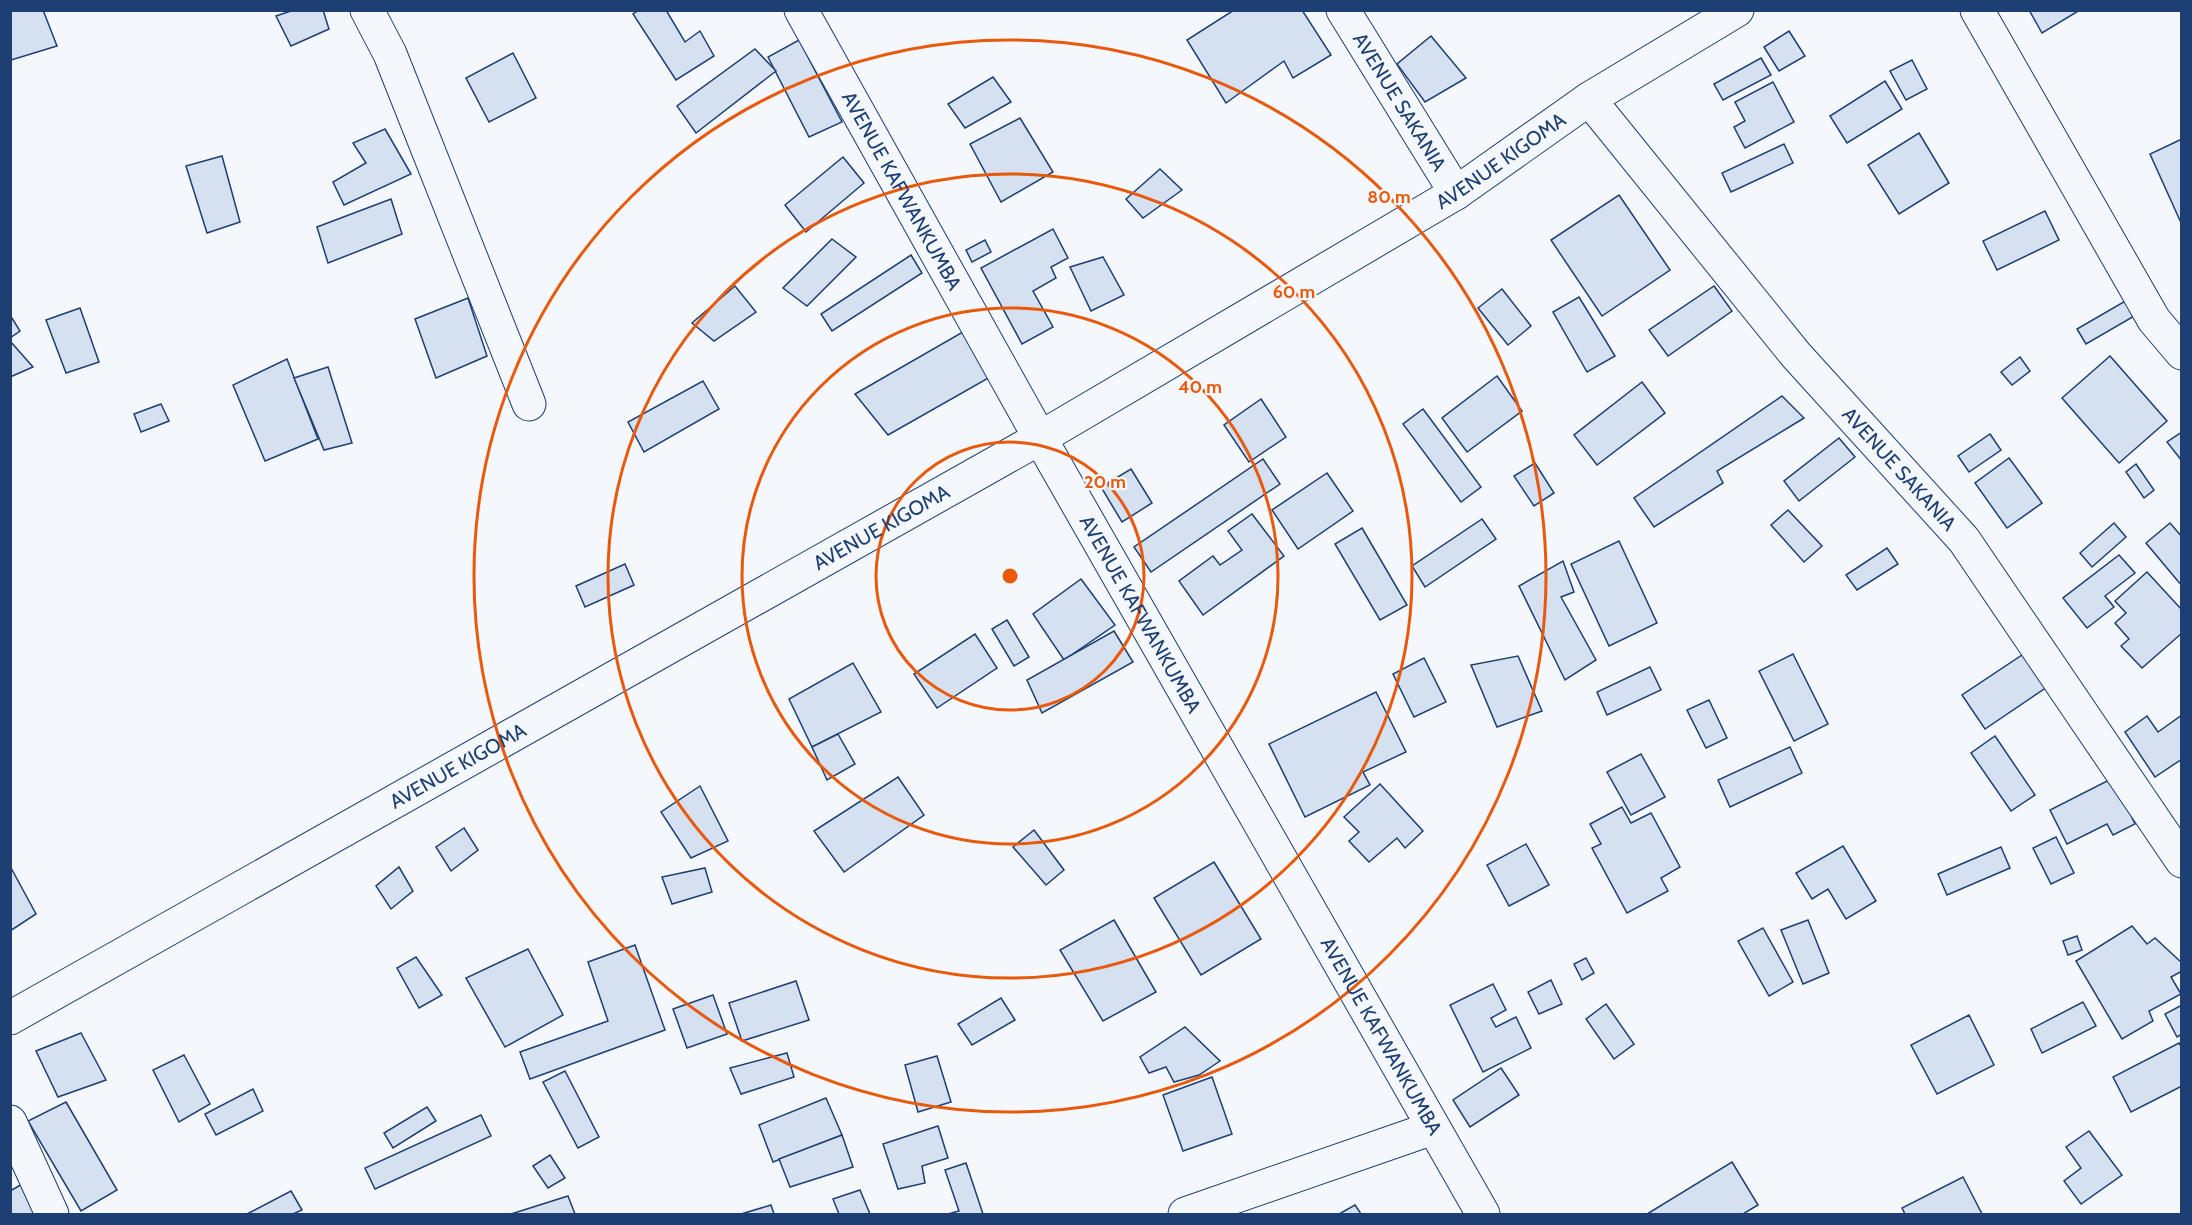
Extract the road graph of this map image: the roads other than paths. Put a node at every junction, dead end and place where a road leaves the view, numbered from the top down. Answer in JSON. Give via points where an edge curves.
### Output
{"nodes":[{"id":1,"x":367,"y":10,"type":"edge"},
{"id":2,"x":801,"y":10,"type":"edge"},
{"id":3,"x":1343,"y":10,"type":"edge"},
{"id":4,"x":1737,"y":10,"type":"edge"},
{"id":5,"x":1977,"y":10,"type":"edge"},
{"id":6,"x":1589,"y":99,"type":"junction"},
{"id":7,"x":1456,"y":193,"type":"junction"},
{"id":8,"x":2181,"y":352,"type":"edge"},
{"id":9,"x":529,"y":404,"type":"dead end"},
{"id":10,"x":1040,"y":438,"type":"junction"},
{"id":11,"x":2181,"y":861,"type":"edge"},
{"id":12,"x":10,"y":1018,"type":"edge"},
{"id":13,"x":10,"y":1122,"type":"edge"},
{"id":14,"x":1434,"y":1128,"type":"junction"},
{"id":15,"x":52,"y":1215,"type":"edge"},
{"id":16,"x":1185,"y":1215,"type":"edge"},
{"id":17,"x":1483,"y":1215,"type":"edge"}],
"edges":[{"from":1,"to":9,"type":"street","via":[[390,54]]},
{"from":2,"to":10,"type":"street","name":"AVENUE KAFWANKUMBA"},
{"from":3,"to":7,"type":"street","name":"AVENUE SAKANIA"},
{"from":4,"to":6,"type":"street","name":"AVENUE KIGOMA"},
{"from":5,"to":8,"type":"street","via":[[2154,320]]},
{"from":6,"to":7,"type":"street","name":"AVENUE KIGOMA"},
{"from":6,"to":11,"type":"street","name":"AVENUE SAKANIA","via":[[1796,355],[1964,540]]},
{"from":7,"to":10,"type":"street","name":"AVENUE KIGOMA"},
{"from":10,"to":12,"type":"street","name":"AVENUE KIGOMA"},
{"from":10,"to":14,"type":"street","name":"AVENUE KAFWANKUMBA"},
{"from":13,"to":15,"type":"street"},
{"from":14,"to":16,"type":"street"},
{"from":14,"to":17,"type":"street","name":"AVENUE KAFWANKUMBA"}]}
